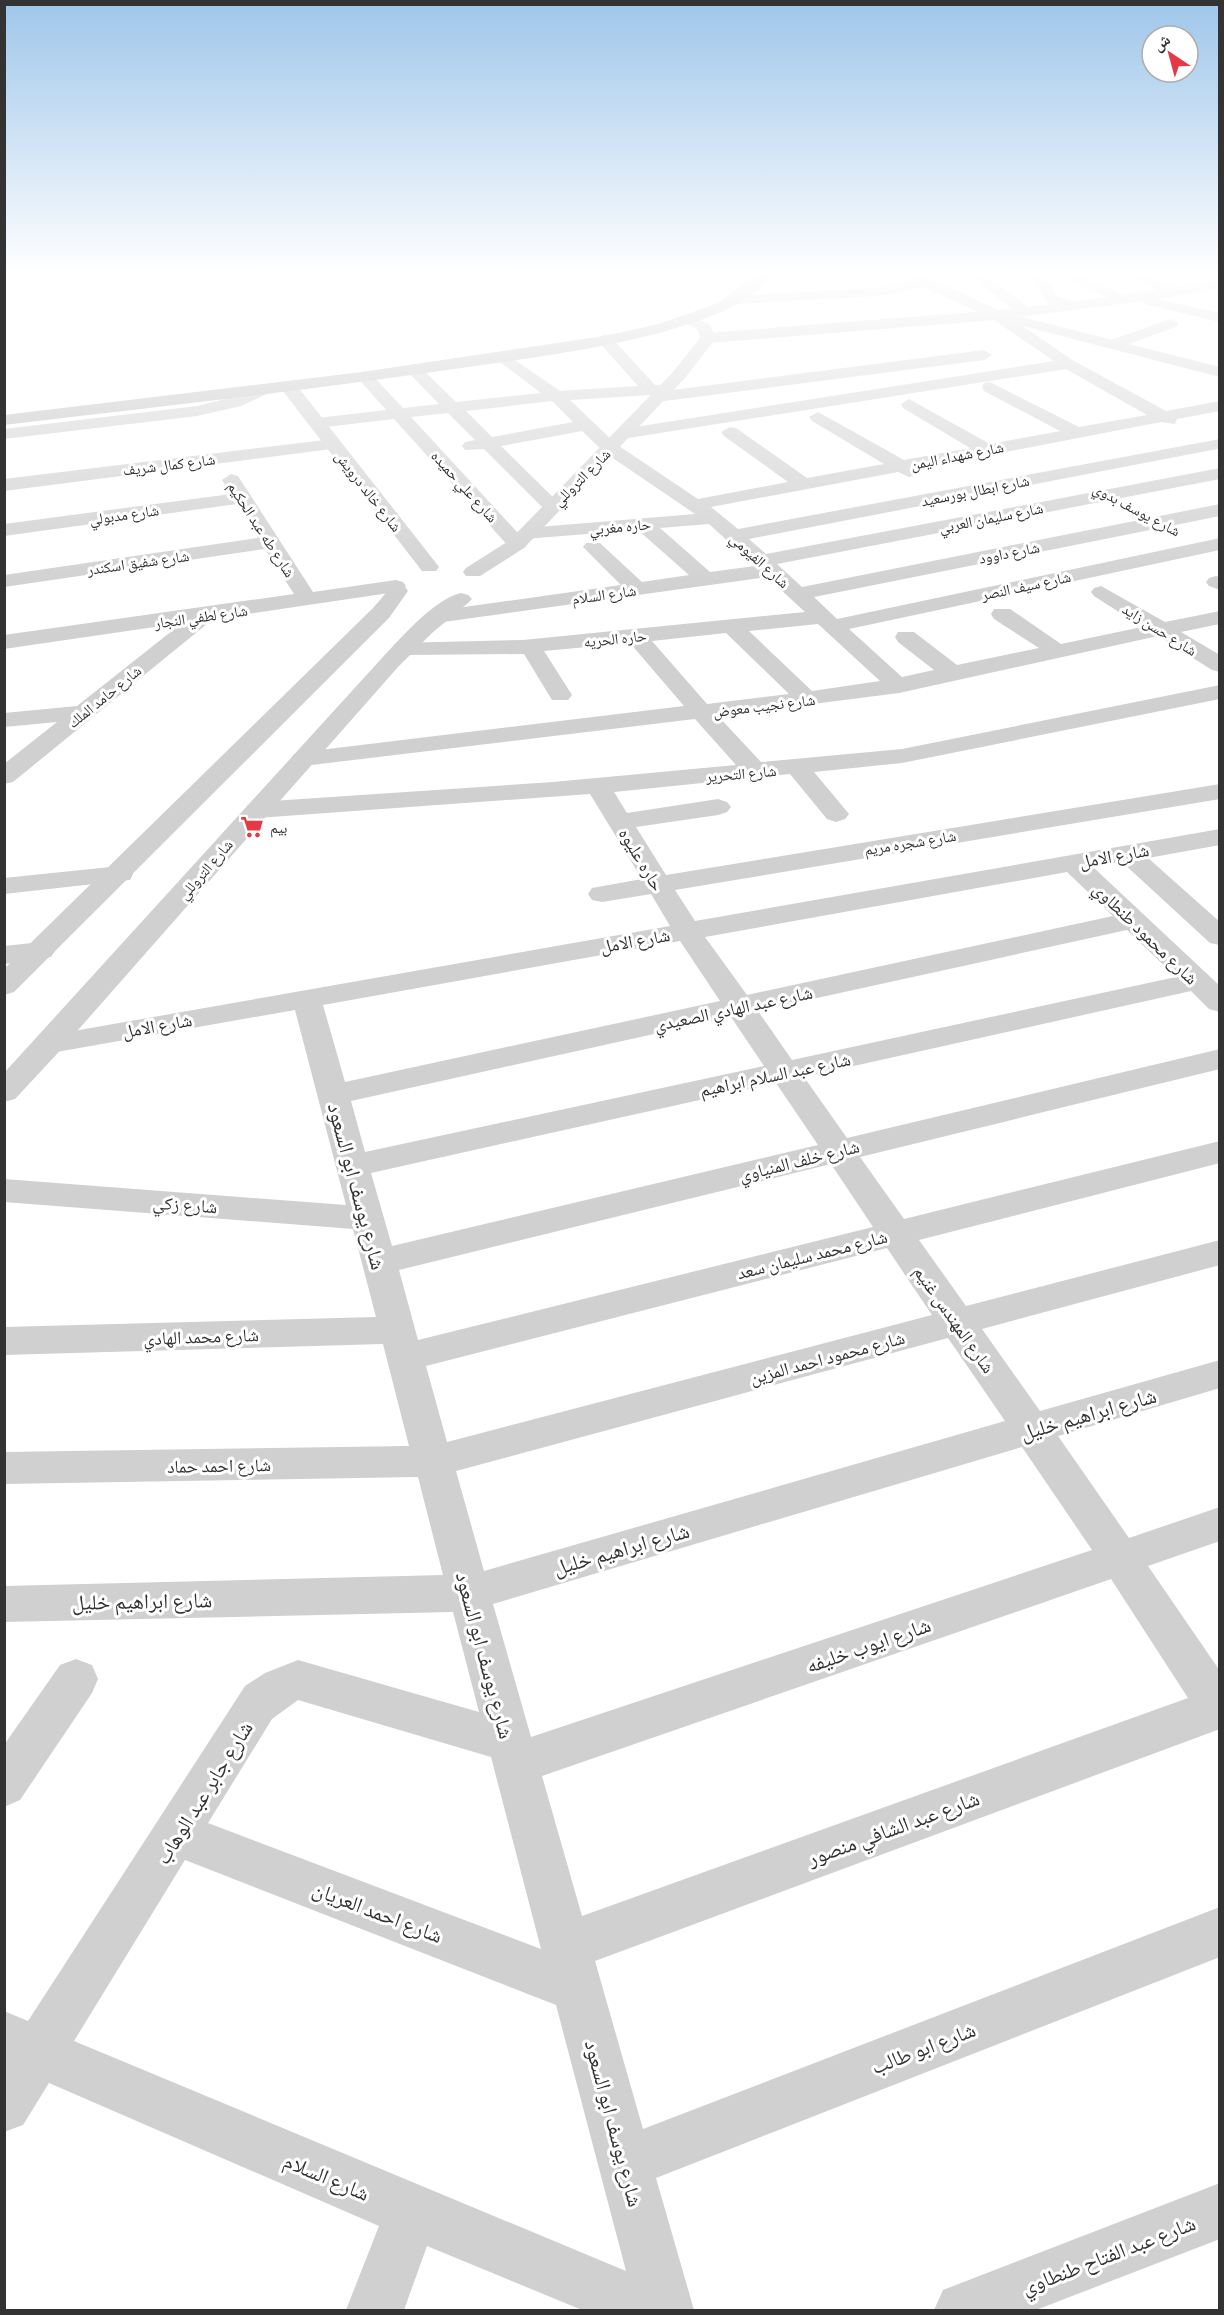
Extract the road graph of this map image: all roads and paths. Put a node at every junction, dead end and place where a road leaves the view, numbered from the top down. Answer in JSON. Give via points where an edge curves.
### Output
{"nodes":[{"id":1,"x":236,"y":379,"type":"edge"},
{"id":2,"x":341,"y":379,"type":"edge"},
{"id":3,"x":367,"y":379,"type":"edge"},
{"id":4,"x":423,"y":379,"type":"edge"},
{"id":5,"x":533,"y":379,"type":"edge"},
{"id":6,"x":645,"y":379,"type":"edge"},
{"id":7,"x":674,"y":379,"type":"edge"},
{"id":8,"x":773,"y":379,"type":"edge"},
{"id":9,"x":980,"y":379,"type":"edge"},
{"id":10,"x":1095,"y":379,"type":"edge"},
{"id":11,"x":288,"y":386,"type":"junction"},
{"id":12,"x":990,"y":387,"type":"dead end"},
{"id":13,"x":263,"y":389,"type":"junction"},
{"id":14,"x":658,"y":392,"type":"junction"},
{"id":15,"x":556,"y":396,"type":"junction"},
{"id":16,"x":909,"y":404,"type":"dead end"},
{"id":17,"x":1220,"y":406,"type":"edge"},
{"id":18,"x":4,"y":407,"type":"edge"},
{"id":19,"x":450,"y":408,"type":"junction"},
{"id":20,"x":399,"y":414,"type":"junction"},
{"id":21,"x":818,"y":417,"type":"dead end"},
{"id":22,"x":1162,"y":417,"type":"junction"},
{"id":23,"x":4,"y":420,"type":"edge"},
{"id":24,"x":317,"y":423,"type":"junction"},
{"id":25,"x":586,"y":425,"type":"junction"},
{"id":26,"x":730,"y":432,"type":"dead end"},
{"id":27,"x":1077,"y":433,"type":"junction"},
{"id":28,"x":4,"y":434,"type":"edge"},
{"id":29,"x":616,"y":441,"type":"junction"},
{"id":30,"x":489,"y":443,"type":"junction"},
{"id":31,"x":333,"y":444,"type":"junction"},
{"id":32,"x":1218,"y":444,"type":"edge"},
{"id":33,"x":987,"y":450,"type":"junction"},
{"id":34,"x":434,"y":452,"type":"junction"},
{"id":35,"x":217,"y":458,"type":"junction"},
{"id":36,"x":901,"y":466,"type":"junction"},
{"id":37,"x":1067,"y":472,"type":"junction"},
{"id":38,"x":1220,"y":473,"type":"edge"},
{"id":39,"x":803,"y":484,"type":"junction"},
{"id":40,"x":4,"y":485,"type":"edge"},
{"id":41,"x":948,"y":495,"type":"junction"},
{"id":42,"x":1108,"y":495,"type":"junction"},
{"id":43,"x":243,"y":498,"type":"junction"},
{"id":44,"x":694,"y":505,"type":"junction"},
{"id":45,"x":552,"y":506,"type":"junction"},
{"id":46,"x":1220,"y":510,"type":"edge"},
{"id":47,"x":714,"y":518,"type":"junction"},
{"id":48,"x":985,"y":518,"type":"junction"},
{"id":49,"x":1160,"y":522,"type":"junction"},
{"id":50,"x":643,"y":524,"type":"junction"},
{"id":51,"x":4,"y":531,"type":"edge"},
{"id":52,"x":734,"y":536,"type":"junction"},
{"id":53,"x":521,"y":539,"type":"junction"},
{"id":54,"x":271,"y":542,"type":"junction"},
{"id":55,"x":1213,"y":545,"type":"edge"},
{"id":56,"x":593,"y":547,"type":"dead end"},
{"id":57,"x":1031,"y":547,"type":"junction"},
{"id":58,"x":767,"y":566,"type":"junction"},
{"id":59,"x":429,"y":567,"type":"junction"},
{"id":60,"x":473,"y":572,"type":"junction"},
{"id":61,"x":1075,"y":574,"type":"junction"},
{"id":62,"x":880,"y":577,"type":"junction"},
{"id":63,"x":705,"y":579,"type":"junction"},
{"id":64,"x":4,"y":581,"type":"edge"},
{"id":65,"x":638,"y":590,"type":"junction"},
{"id":66,"x":1101,"y":592,"type":"dead end"},
{"id":67,"x":798,"y":594,"type":"junction"},
{"id":68,"x":413,"y":599,"type":"junction"},
{"id":69,"x":308,"y":600,"type":"junction"},
{"id":70,"x":920,"y":607,"type":"junction"},
{"id":71,"x":1002,"y":614,"type":"dead end"},
{"id":72,"x":204,"y":616,"type":"junction"},
{"id":73,"x":1220,"y":617,"type":"edge"},
{"id":74,"x":829,"y":622,"type":"junction"},
{"id":75,"x":732,"y":627,"type":"junction"},
{"id":76,"x":1162,"y":630,"type":"junction"},
{"id":77,"x":636,"y":636,"type":"junction"},
{"id":78,"x":906,"y":637,"type":"dead end"},
{"id":79,"x":4,"y":642,"type":"edge"},
{"id":80,"x":530,"y":646,"type":"junction"},
{"id":81,"x":405,"y":648,"type":"junction"},
{"id":82,"x":1059,"y":652,"type":"junction"},
{"id":83,"x":1220,"y":665,"type":"edge"},
{"id":84,"x":954,"y":674,"type":"junction"},
{"id":85,"x":899,"y":686,"type":"junction"},
{"id":86,"x":1220,"y":693,"type":"edge"},
{"id":87,"x":560,"y":695,"type":"dead end"},
{"id":88,"x":807,"y":699,"type":"junction"},
{"id":89,"x":701,"y":712,"type":"junction"},
{"id":90,"x":83,"y":713,"type":"junction"},
{"id":91,"x":4,"y":720,"type":"edge"},
{"id":92,"x":303,"y":759,"type":"junction"},
{"id":93,"x":797,"y":767,"type":"junction"},
{"id":94,"x":755,"y":771,"type":"junction"},
{"id":95,"x":4,"y":777,"type":"edge"},
{"id":96,"x":697,"y":777,"type":"junction"},
{"id":97,"x":598,"y":786,"type":"junction"},
{"id":98,"x":1220,"y":791,"type":"edge"},
{"id":99,"x":257,"y":810,"type":"junction"},
{"id":100,"x":836,"y":814,"type":"dead end"},
{"id":101,"x":620,"y":822,"type":"junction"},
{"id":102,"x":1218,"y":838,"type":"edge"},
{"id":103,"x":1127,"y":853,"type":"junction"},
{"id":104,"x":1073,"y":863,"type":"junction"},
{"id":105,"x":120,"y":874,"type":"junction"},
{"id":106,"x":657,"y":884,"type":"junction"},
{"id":107,"x":4,"y":886,"type":"edge"},
{"id":108,"x":602,"y":894,"type":"dead end"},
{"id":109,"x":1133,"y":920,"type":"junction"},
{"id":110,"x":687,"y":931,"type":"junction"},
{"id":111,"x":1218,"y":934,"type":"edge"},
{"id":112,"x":1161,"y":945,"type":"junction"},
{"id":113,"x":41,"y":951,"type":"junction"},
{"id":114,"x":4,"y":955,"type":"edge"},
{"id":115,"x":1197,"y":981,"type":"junction"},
{"id":116,"x":4,"y":986,"type":"edge"},
{"id":117,"x":307,"y":999,"type":"junction"},
{"id":118,"x":1220,"y":1002,"type":"edge"},
{"id":119,"x":739,"y":1006,"type":"junction"},
{"id":120,"x":51,"y":1044,"type":"junction"},
{"id":121,"x":1220,"y":1059,"type":"edge"},
{"id":122,"x":785,"y":1072,"type":"junction"},
{"id":123,"x":4,"y":1092,"type":"edge"},
{"id":124,"x":333,"y":1095,"type":"junction"},
{"id":125,"x":839,"y":1150,"type":"junction"},
{"id":126,"x":1220,"y":1152,"type":"edge"},
{"id":127,"x":352,"y":1166,"type":"junction"},
{"id":128,"x":4,"y":1190,"type":"edge"},
{"id":129,"x":366,"y":1218,"type":"junction"},
{"id":130,"x":896,"y":1233,"type":"junction"},
{"id":131,"x":1220,"y":1252,"type":"edge"},
{"id":132,"x":379,"y":1262,"type":"junction"},
{"id":133,"x":957,"y":1322,"type":"junction"},
{"id":134,"x":4,"y":1341,"type":"edge"},
{"id":135,"x":401,"y":1343,"type":"junction"},
{"id":136,"x":1220,"y":1374,"type":"edge"},
{"id":137,"x":1031,"y":1429,"type":"junction"},
{"id":138,"x":434,"y":1461,"type":"junction"},
{"id":139,"x":4,"y":1468,"type":"edge"},
{"id":140,"x":1220,"y":1524,"type":"edge"},
{"id":141,"x":1120,"y":1558,"type":"junction"},
{"id":142,"x":469,"y":1593,"type":"junction"},
{"id":143,"x":4,"y":1604,"type":"edge"},
{"id":144,"x":76,"y":1679,"type":"dead end"},
{"id":145,"x":1219,"y":1708,"type":"edge"},
{"id":146,"x":513,"y":1753,"type":"junction"},
{"id":147,"x":4,"y":1785,"type":"edge"},
{"id":148,"x":177,"y":1834,"type":"junction"},
{"id":149,"x":1220,"y":1932,"type":"edge"},
{"id":150,"x":572,"y":1967,"type":"junction"},
{"id":151,"x":22,"y":2044,"type":"edge"},
{"id":152,"x":4,"y":2106,"type":"edge"},
{"id":153,"x":626,"y":2163,"type":"junction"},
{"id":154,"x":1220,"y":2211,"type":"edge"},
{"id":155,"x":412,"y":2212,"type":"junction"},
{"id":156,"x":375,"y":2310,"type":"edge"},
{"id":157,"x":650,"y":2310,"type":"edge"},
{"id":158,"x":665,"y":2310,"type":"edge"},
{"id":159,"x":963,"y":2310,"type":"edge"}],
"edges":[{"from":1,"to":18,"type":"main road"},
{"from":2,"to":11,"type":"main road"},
{"from":3,"to":20,"type":"street","name":"شارع علي حميده"},
{"from":4,"to":19,"type":"street"},
{"from":5,"to":15,"type":"street","name":"شارع الفيومي"},
{"from":6,"to":14,"type":"street"},
{"from":7,"to":14,"type":"street","name":"شارع التروللي"},
{"from":8,"to":14,"type":"street"},
{"from":9,"to":29,"type":"street"},
{"from":10,"to":22,"type":"street"},
{"from":11,"to":13,"type":"main road"},
{"from":11,"to":24,"type":"street","name":"شارع خالد درويش"},
{"from":12,"to":27,"type":"street"},
{"from":13,"to":23,"type":"main road"},
{"from":13,"to":28,"type":"street","via":[[235,402],[197,411]]},
{"from":14,"to":15,"type":"street"},
{"from":14,"to":29,"type":"street","name":"شارع التروللي"},
{"from":15,"to":19,"type":"street"},
{"from":15,"to":25,"type":"street","name":"شارع الفيومي"},
{"from":16,"to":33,"type":"street"},
{"from":17,"to":22,"type":"street","name":"شارع شهداء اليمن"},
{"from":19,"to":20,"type":"street"},
{"from":19,"to":30,"type":"street"},
{"from":20,"to":24,"type":"street"},
{"from":20,"to":34,"type":"street","name":"شارع علي حميده"},
{"from":21,"to":36,"type":"street"},
{"from":22,"to":27,"type":"street","name":"شارع شهداء اليمن"},
{"from":22,"to":32,"type":"street"},
{"from":24,"to":31,"type":"street","name":"شارع خالد درويش"},
{"from":25,"to":29,"type":"street","name":"شارع الفيومي"},
{"from":25,"to":30,"type":"street"},
{"from":26,"to":39,"type":"street"},
{"from":27,"to":33,"type":"street","name":"شارع شهداء اليمن"},
{"from":29,"to":44,"type":"street","name":"شارع الفيومي"},
{"from":29,"to":45,"type":"street","name":"شارع التروللي"},
{"from":30,"to":34,"type":"street"},
{"from":30,"to":45,"type":"street"},
{"from":31,"to":35,"type":"street","name":"شارع كمال شريف"},
{"from":31,"to":59,"type":"street","name":"شارع خالد درويش"},
{"from":32,"to":37,"type":"street","name":"شارع ابطال بورسعيد"},
{"from":33,"to":36,"type":"street","name":"شارع شهداء اليمن"},
{"from":34,"to":53,"type":"street","name":"شارع علي حميده"},
{"from":35,"to":40,"type":"street","name":"شارع كمال شريف"},
{"from":35,"to":43,"type":"street","name":"شارع طه عبد الحكيم"},
{"from":36,"to":39,"type":"street","name":"شارع شهداء اليمن"},
{"from":36,"to":41,"type":"street"},
{"from":37,"to":41,"type":"street","name":"شارع ابطال بورسعيد"},
{"from":37,"to":42,"type":"street","name":"شارع يوسف بدوي"},
{"from":38,"to":42,"type":"street","name":"شارع سليمان العربي"},
{"from":39,"to":44,"type":"street","name":"شارع شهداء اليمن"},
{"from":41,"to":48,"type":"street"},
{"from":41,"to":52,"type":"street","name":"شارع ابطال بورسعيد"},
{"from":42,"to":48,"type":"street","name":"شارع سليمان العربي"},
{"from":42,"to":49,"type":"street","name":"شارع يوسف بدوي"},
{"from":43,"to":51,"type":"street","name":"شارع مدبولي"},
{"from":43,"to":54,"type":"street","name":"شارع طه عبد الحكيم"},
{"from":44,"to":47,"type":"street","name":"شارع الفيومي"},
{"from":45,"to":53,"type":"street","name":"شارع التروللي"},
{"from":46,"to":49,"type":"street","name":"شارع داوود"},
{"from":47,"to":50,"type":"street","name":"حاره مغربي"},
{"from":47,"to":52,"type":"street","name":"شارع الفيومي"},
{"from":48,"to":57,"type":"street"},
{"from":48,"to":58,"type":"street","name":"شارع سليمان العربي"},
{"from":49,"to":55,"type":"street","name":"شارع يوسف بدوي"},
{"from":49,"to":57,"type":"street","name":"شارع داوود"},
{"from":50,"to":53,"type":"street","name":"حاره مغربي"},
{"from":50,"to":63,"type":"street"},
{"from":52,"to":58,"type":"street","name":"شارع الفيومي"},
{"from":53,"to":60,"type":"street","name":"شارع التروللي"},
{"from":54,"to":64,"type":"street","name":"شارع شفيق اسكندر"},
{"from":54,"to":69,"type":"street","name":"شارع طه عبد الحكيم"},
{"from":55,"to":61,"type":"street","name":"شارع سيف النصر"},
{"from":56,"to":65,"type":"street"},
{"from":57,"to":61,"type":"street"},
{"from":57,"to":62,"type":"street","name":"شارع داوود"},
{"from":58,"to":63,"type":"street","name":"شارع السلام"},
{"from":58,"to":67,"type":"street","name":"شارع الفيومي"},
{"from":59,"to":60,"type":"street"},
{"from":59,"to":68,"type":"street","via":[[398,580]]},
{"from":60,"to":68,"type":"street","name":"شارع التروللي","via":[[482,586],[471,596]]},
{"from":61,"to":70,"type":"street","name":"شارع سيف النصر"},
{"from":62,"to":67,"type":"street","name":"شارع داوود"},
{"from":62,"to":70,"type":"street"},
{"from":63,"to":65,"type":"street","name":"شارع السلام"},
{"from":65,"to":68,"type":"street","name":"شارع السلام"},
{"from":66,"to":76,"type":"street","name":"شارع حسن زايد"},
{"from":67,"to":74,"type":"street","name":"شارع الفيومي"},
{"from":68,"to":69,"type":"street","name":"شارع لطفي النجار"},
{"from":68,"to":81,"type":"street","name":"شارع التروللي"},
{"from":68,"to":105,"type":"street","name":"شارع التروللي","via":[[381,613]]},
{"from":69,"to":72,"type":"street","name":"شارع لطفي النجار"},
{"from":70,"to":74,"type":"street","name":"شارع سيف النصر"},
{"from":71,"to":82,"type":"street"},
{"from":72,"to":79,"type":"street","name":"شارع لطفي النجار"},
{"from":72,"to":90,"type":"street","name":"شارع حامد الملك"},
{"from":73,"to":76,"type":"street","name":"شارع نجيب معوض"},
{"from":74,"to":75,"type":"street","name":"حاره الحريه"},
{"from":74,"to":85,"type":"street","name":"شارع الفيومي"},
{"from":75,"to":77,"type":"street","name":"حاره الحريه"},
{"from":75,"to":88,"type":"street"},
{"from":76,"to":82,"type":"street","name":"شارع نجيب معوض"},
{"from":76,"to":83,"type":"street","name":"شارع حسن زايد"},
{"from":77,"to":80,"type":"street","name":"حاره الحريه"},
{"from":77,"to":89,"type":"street"},
{"from":78,"to":84,"type":"street"},
{"from":80,"to":81,"type":"street","name":"حاره الحريه"},
{"from":80,"to":87,"type":"street"},
{"from":81,"to":92,"type":"street","name":"شارع التروللي"},
{"from":82,"to":84,"type":"street","name":"شارع نجيب معوض"},
{"from":84,"to":85,"type":"street","name":"شارع نجيب معوض"},
{"from":85,"to":88,"type":"street","name":"شارع نجيب معوض"},
{"from":86,"to":93,"type":"street","name":"شارع التحرير","via":[[902,756]]},
{"from":88,"to":89,"type":"street","name":"شارع نجيب معوض"},
{"from":89,"to":92,"type":"street","name":"شارع نجيب معوض"},
{"from":89,"to":94,"type":"street"},
{"from":90,"to":91,"type":"street"},
{"from":90,"to":95,"type":"street","name":"شارع حامد الملك"},
{"from":92,"to":99,"type":"street","name":"شارع التروللي"},
{"from":93,"to":94,"type":"street","name":"شارع التحرير"},
{"from":93,"to":100,"type":"street"},
{"from":94,"to":96,"type":"street","name":"شارع التحرير"},
{"from":96,"to":97,"type":"street","name":"شارع التحرير"},
{"from":96,"to":101,"type":"street","via":[[723,815]]},
{"from":97,"to":99,"type":"street","name":"شارع التحرير"},
{"from":97,"to":101,"type":"street","name":"حاره عليوه"},
{"from":98,"to":106,"type":"street","name":"شارع شجره مريم"},
{"from":99,"to":120,"type":"street","name":"شارع التروللي"},
{"from":101,"to":106,"type":"street","name":"حاره عليوه"},
{"from":102,"to":103,"type":"street","name":"شارع الامل"},
{"from":103,"to":104,"type":"street","name":"شارع الامل"},
{"from":103,"to":111,"type":"street"},
{"from":104,"to":109,"type":"street","name":"شارع محمود طنطاوي"},
{"from":104,"to":110,"type":"street","name":"شارع الامل"},
{"from":105,"to":107,"type":"street"},
{"from":105,"to":113,"type":"street","name":"شارع التروللي"},
{"from":106,"to":108,"type":"street","name":"شارع شجره مريم"},
{"from":106,"to":110,"type":"street","name":"حاره عليوه"},
{"from":109,"to":112,"type":"street","name":"شارع محمود طنطاوي"},
{"from":109,"to":119,"type":"street","name":"شارع عبد الهادي الصعيدي"},
{"from":110,"to":117,"type":"street","name":"شارع الامل"},
{"from":110,"to":119,"type":"street","name":"شارع المهندس غنيم"},
{"from":111,"to":112,"type":"street"},
{"from":112,"to":115,"type":"street","name":"شارع محمود طنطاوي"},
{"from":113,"to":114,"type":"street"},
{"from":113,"to":116,"type":"street","name":"شارع التروللي"},
{"from":115,"to":118,"type":"street","name":"شارع محمود طنطاوي"},
{"from":115,"to":122,"type":"street","name":"شارع عبد السلام ابراهيم"},
{"from":117,"to":120,"type":"street","name":"شارع الامل"},
{"from":117,"to":124,"type":"street","name":"شارع يوسف ابو السعود"},
{"from":119,"to":122,"type":"street","name":"شارع المهندس غنيم"},
{"from":119,"to":124,"type":"street","name":"شارع عبد الهادي الصعيدي"},
{"from":120,"to":123,"type":"street","name":"شارع التروللي"},
{"from":121,"to":125,"type":"street","name":"شارع خلف المنياوي"},
{"from":122,"to":125,"type":"street","name":"شارع المهندس غنيم"},
{"from":122,"to":127,"type":"street","name":"شارع عبد السلام ابراهيم"},
{"from":124,"to":127,"type":"street","name":"شارع يوسف ابو السعود"},
{"from":125,"to":130,"type":"street","name":"شارع المهندس غنيم"},
{"from":125,"to":132,"type":"street","name":"شارع خلف المنياوي"},
{"from":126,"to":130,"type":"street","name":"شارع محمد سليمان سعد"},
{"from":127,"to":129,"type":"street","name":"شارع يوسف ابو السعود"},
{"from":128,"to":129,"type":"street","name":"شارع زكي"},
{"from":129,"to":132,"type":"street","name":"شارع يوسف ابو السعود"},
{"from":130,"to":133,"type":"street","name":"شارع المهندس غنيم"},
{"from":130,"to":135,"type":"street","name":"شارع محمد سليمان سعد"},
{"from":131,"to":133,"type":"street","name":"شارع محمود احمد المزين"},
{"from":132,"to":135,"type":"street","name":"شارع يوسف ابو السعود"},
{"from":133,"to":137,"type":"street","name":"شارع المهندس غنيم"},
{"from":133,"to":138,"type":"street","name":"شارع محمود احمد المزين"},
{"from":134,"to":135,"type":"street","name":"شارع محمد الهادي"},
{"from":135,"to":138,"type":"street","name":"شارع يوسف ابو السعود"},
{"from":136,"to":137,"type":"street","name":"شارع ابراهيم خليل"},
{"from":137,"to":141,"type":"street","name":"شارع المهندس غنيم"},
{"from":137,"to":142,"type":"street","name":"شارع ابراهيم خليل"},
{"from":138,"to":139,"type":"street","name":"شارع احمد حماد"},
{"from":138,"to":142,"type":"street","name":"شارع يوسف ابو السعود"},
{"from":140,"to":141,"type":"street","name":"شارع ايوب خليفه"},
{"from":141,"to":145,"type":"street","name":"شارع المهندس غنيم"},
{"from":141,"to":146,"type":"street","name":"شارع ايوب خليفه"},
{"from":142,"to":143,"type":"street","name":"شارع ابراهيم خليل"},
{"from":142,"to":146,"type":"street","name":"شارع يوسف ابو السعود"},
{"from":144,"to":147,"type":"street"},
{"from":145,"to":150,"type":"street","name":"شارع عبد الشافي منصور"},
{"from":146,"to":148,"type":"street","name":"شارع جابر عبد الوهاب","via":[[298,1680],[282,1684],[256,1705]]},
{"from":146,"to":150,"type":"street","name":"شارع يوسف ابو السعود"},
{"from":148,"to":150,"type":"street","name":"شارع احمد العريان"},
{"from":148,"to":151,"type":"street","name":"شارع جابر عبد الوهاب"},
{"from":149,"to":153,"type":"street","name":"شارع ابو طالب"},
{"from":150,"to":153,"type":"street","name":"شارع يوسف ابو السعود"},
{"from":151,"to":152,"type":"street","name":"شارع جابر عبد الوهاب"},
{"from":151,"to":155,"type":"street","name":"شارع السلام"},
{"from":153,"to":158,"type":"street","name":"شارع يوسف ابو السعود"},
{"from":154,"to":159,"type":"street","name":"شارع عبد الفتاح طنطاوي"},
{"from":155,"to":156,"type":"street"},
{"from":155,"to":157,"type":"street","name":"شارع السلام"}]}
